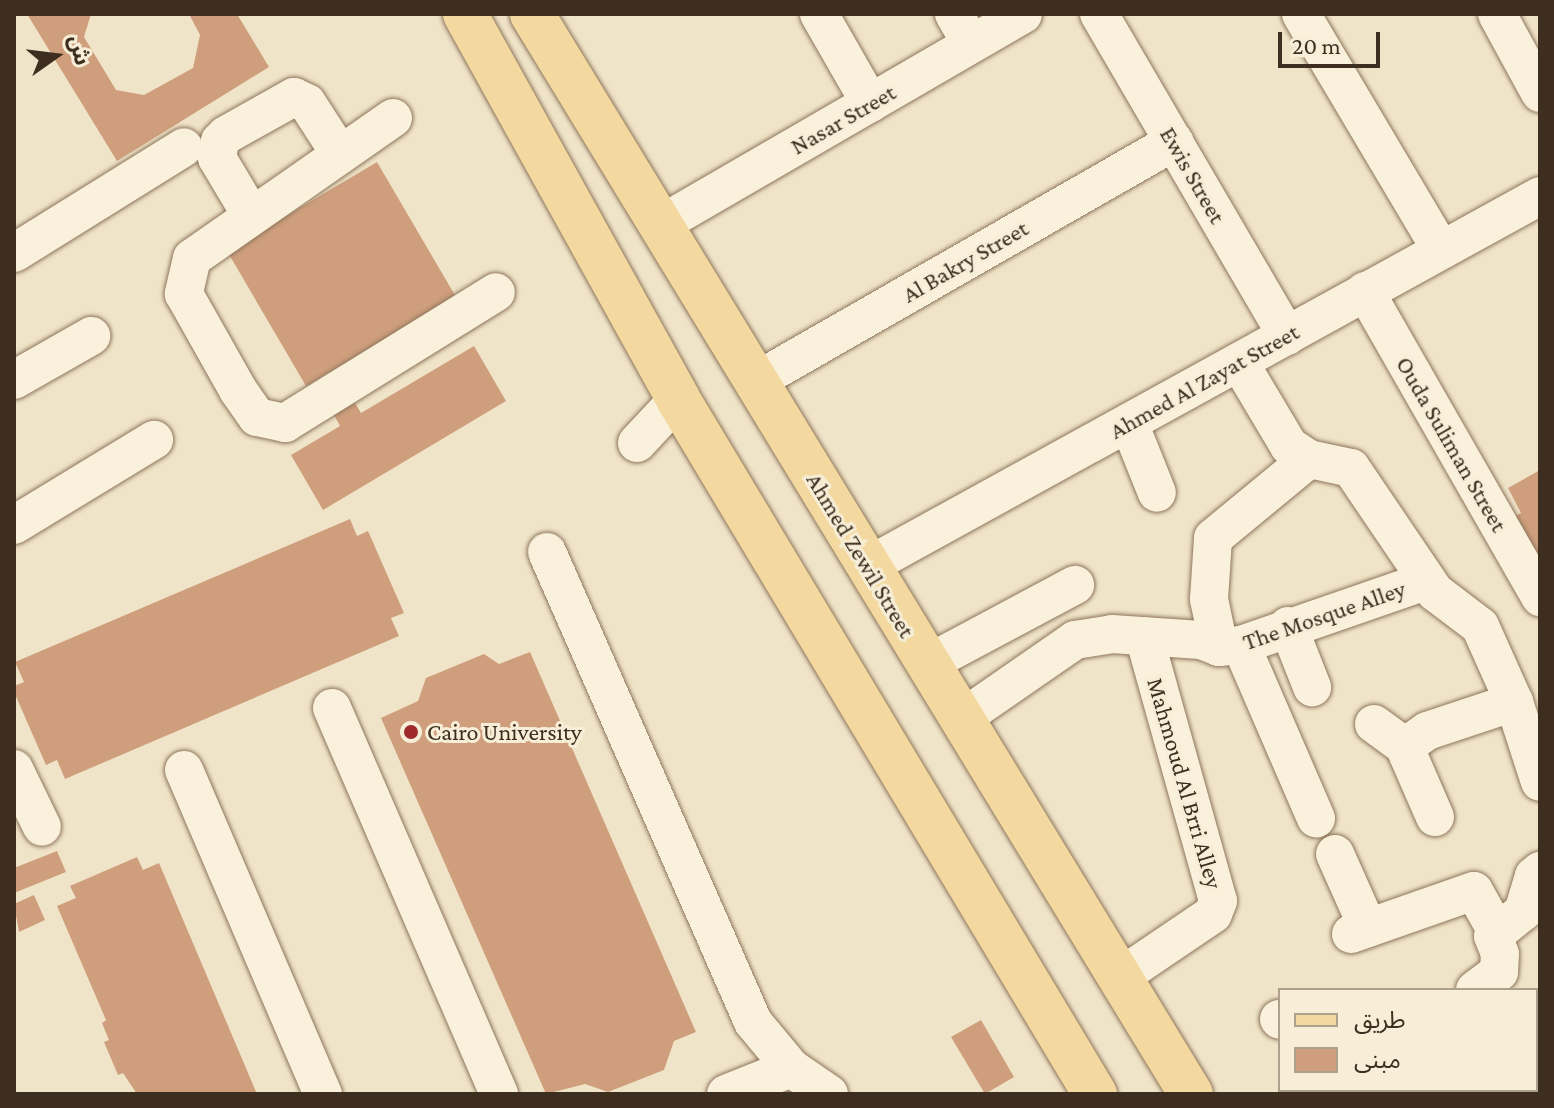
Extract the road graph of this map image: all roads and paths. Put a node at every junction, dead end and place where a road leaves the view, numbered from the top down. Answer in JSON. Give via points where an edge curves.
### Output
{"nodes":[{"id":1,"x":532,"y":14,"type":"edge"},
{"id":2,"x":819,"y":14,"type":"edge"},
{"id":3,"x":1023,"y":14,"type":"edge"},
{"id":4,"x":1099,"y":14,"type":"edge"},
{"id":5,"x":1301,"y":14,"type":"edge"},
{"id":6,"x":1497,"y":14,"type":"edge"},
{"id":7,"x":468,"y":16,"type":"edge"},
{"id":8,"x":963,"y":29,"type":"edge"},
{"id":9,"x":1540,"y":93,"type":"edge"},
{"id":10,"x":870,"y":103,"type":"junction"},
{"id":11,"x":393,"y":118,"type":"dead end"},
{"id":12,"x":1174,"y":142,"type":"junction"},
{"id":13,"x":184,"y":147,"type":"dead end"},
{"id":14,"x":340,"y":154,"type":"junction"},
{"id":15,"x":1540,"y":196,"type":"edge"},
{"id":16,"x":251,"y":215,"type":"junction"},
{"id":17,"x":663,"y":223,"type":"junction"},
{"id":18,"x":1441,"y":250,"type":"junction"},
{"id":19,"x":14,"y":253,"type":"edge"},
{"id":20,"x":1365,"y":291,"type":"junction"},
{"id":21,"x":496,"y":292,"type":"dead end"},
{"id":22,"x":91,"y":336,"type":"dead end"},
{"id":23,"x":1287,"y":336,"type":"junction"},
{"id":24,"x":1239,"y":362,"type":"junction"},
{"id":25,"x":14,"y":380,"type":"edge"},
{"id":26,"x":756,"y":381,"type":"junction"},
{"id":27,"x":678,"y":399,"type":"junction"},
{"id":28,"x":1129,"y":423,"type":"junction"},
{"id":29,"x":154,"y":440,"type":"dead end"},
{"id":30,"x":637,"y":443,"type":"dead end"},
{"id":31,"x":1309,"y":459,"type":"junction"},
{"id":32,"x":1157,"y":493,"type":"dead end"},
{"id":33,"x":14,"y":525,"type":"edge"},
{"id":34,"x":547,"y":552,"type":"dead end"},
{"id":35,"x":868,"y":566,"type":"junction"},
{"id":36,"x":1426,"y":581,"type":"junction"},
{"id":37,"x":1075,"y":585,"type":"dead end"},
{"id":38,"x":1540,"y":597,"type":"edge"},
{"id":39,"x":1288,"y":626,"type":"junction"},
{"id":40,"x":1144,"y":636,"type":"junction"},
{"id":41,"x":1230,"y":646,"type":"junction"},
{"id":42,"x":927,"y":664,"type":"junction"},
{"id":43,"x":1312,"y":687,"type":"dead end"},
{"id":44,"x":1514,"y":702,"type":"junction"},
{"id":45,"x":332,"y":708,"type":"dead end"},
{"id":46,"x":961,"y":719,"type":"junction"},
{"id":47,"x":1374,"y":724,"type":"dead end"},
{"id":48,"x":1407,"y":748,"type":"junction"},
{"id":49,"x":14,"y":769,"type":"edge"},
{"id":50,"x":184,"y":770,"type":"dead end"},
{"id":51,"x":1540,"y":782,"type":"edge"},
{"id":52,"x":1420,"y":803,"type":"dead end"},
{"id":53,"x":1316,"y":818,"type":"dead end"},
{"id":54,"x":42,"y":827,"type":"dead end"},
{"id":55,"x":1335,"y":854,"type":"dead end"},
{"id":56,"x":1540,"y":871,"type":"edge"},
{"id":57,"x":1496,"y":930,"type":"junction"},
{"id":58,"x":1120,"y":977,"type":"junction"},
{"id":59,"x":1478,"y":988,"type":"edge"},
{"id":60,"x":791,"y":1068,"type":"junction"},
{"id":61,"x":323,"y":1094,"type":"edge"},
{"id":62,"x":499,"y":1094,"type":"edge"},
{"id":63,"x":726,"y":1094,"type":"edge"},
{"id":64,"x":829,"y":1094,"type":"edge"},
{"id":65,"x":1095,"y":1094,"type":"edge"},
{"id":66,"x":1191,"y":1094,"type":"edge"}],
"edges":[{"from":1,"to":17,"type":"main road","name":"Ahmed Zewil Street"},
{"from":2,"to":10,"type":"street"},
{"from":3,"to":8,"type":"street","name":"Nasar Street"},
{"from":4,"to":12,"type":"street","name":"Ewis Street"},
{"from":5,"to":18,"type":"street"},
{"from":6,"to":9,"type":"street"},
{"from":7,"to":27,"type":"main road"},
{"from":8,"to":10,"type":"street","name":"Nasar Street"},
{"from":10,"to":17,"type":"street","name":"Nasar Street"},
{"from":11,"to":14,"type":"street"},
{"from":12,"to":23,"type":"street","name":"Ewis Street"},
{"from":12,"to":26,"type":"street","name":"Al Bakry Street"},
{"from":13,"to":19,"type":"street"},
{"from":14,"to":16,"type":"street"},
{"from":14,"to":16,"type":"street","via":[[307,103],[294,97],[226,135],[217,158]]},
{"from":15,"to":18,"type":"street","name":"Ahmed Al Zayat Street"},
{"from":16,"to":21,"type":"street","via":[[192,258],[184,294],[248,406],[270,423],[298,418]]},
{"from":17,"to":26,"type":"main road","name":"Ahmed Zewil Street"},
{"from":18,"to":20,"type":"street","name":"Ahmed Al Zayat Street"},
{"from":20,"to":23,"type":"street","name":"Ahmed Al Zayat Street"},
{"from":20,"to":38,"type":"street","name":"Ouda Suliman Street"},
{"from":22,"to":25,"type":"street"},
{"from":23,"to":24,"type":"street","name":"Ahmed Al Zayat Street"},
{"from":24,"to":28,"type":"street","name":"Ahmed Al Zayat Street"},
{"from":24,"to":31,"type":"street","via":[[1289,446]]},
{"from":26,"to":35,"type":"main road","name":"Ahmed Zewil Street"},
{"from":27,"to":30,"type":"street"},
{"from":27,"to":65,"type":"main road"},
{"from":28,"to":32,"type":"street"},
{"from":28,"to":35,"type":"street","name":"Ahmed Al Zayat Street"},
{"from":29,"to":33,"type":"street"},
{"from":31,"to":36,"type":"street","via":[[1351,468]]},
{"from":31,"to":41,"type":"street","via":[[1213,538],[1209,599]]},
{"from":34,"to":60,"type":"street","via":[[739,996]]},
{"from":35,"to":42,"type":"main road","name":"Ahmed Zewil Street"},
{"from":36,"to":39,"type":"street","name":"The Mosque Alley"},
{"from":36,"to":44,"type":"street","via":[[1480,626]]},
{"from":37,"to":42,"type":"street"},
{"from":39,"to":41,"type":"street","name":"The Mosque Alley"},
{"from":39,"to":43,"type":"street"},
{"from":40,"to":41,"type":"street","name":"The Mosque Alley"},
{"from":40,"to":46,"type":"street","name":"The Mosque Alley","via":[[1075,640]]},
{"from":40,"to":58,"type":"street","name":"Mahmoud Al Brri Alley","via":[[1218,901],[1213,914]]},
{"from":41,"to":53,"type":"street"},
{"from":42,"to":46,"type":"main road","name":"Ahmed Zewil Street"},
{"from":44,"to":48,"type":"street","via":[[1427,731]]},
{"from":44,"to":51,"type":"street"},
{"from":45,"to":62,"type":"street"},
{"from":46,"to":58,"type":"main road","name":"Ahmed Zewil Street"},
{"from":47,"to":48,"type":"street"},
{"from":48,"to":52,"type":"street"},
{"from":49,"to":54,"type":"street"},
{"from":50,"to":61,"type":"street"},
{"from":55,"to":57,"type":"street","via":[[1359,931],[1474,891]]},
{"from":56,"to":57,"type":"street","via":[[1523,912]]},
{"from":57,"to":59,"type":"street","via":[[1499,972]]},
{"from":58,"to":66,"type":"main road","name":"Ahmed Zewil Street"},
{"from":60,"to":63,"type":"street"},
{"from":60,"to":64,"type":"street"}]}
